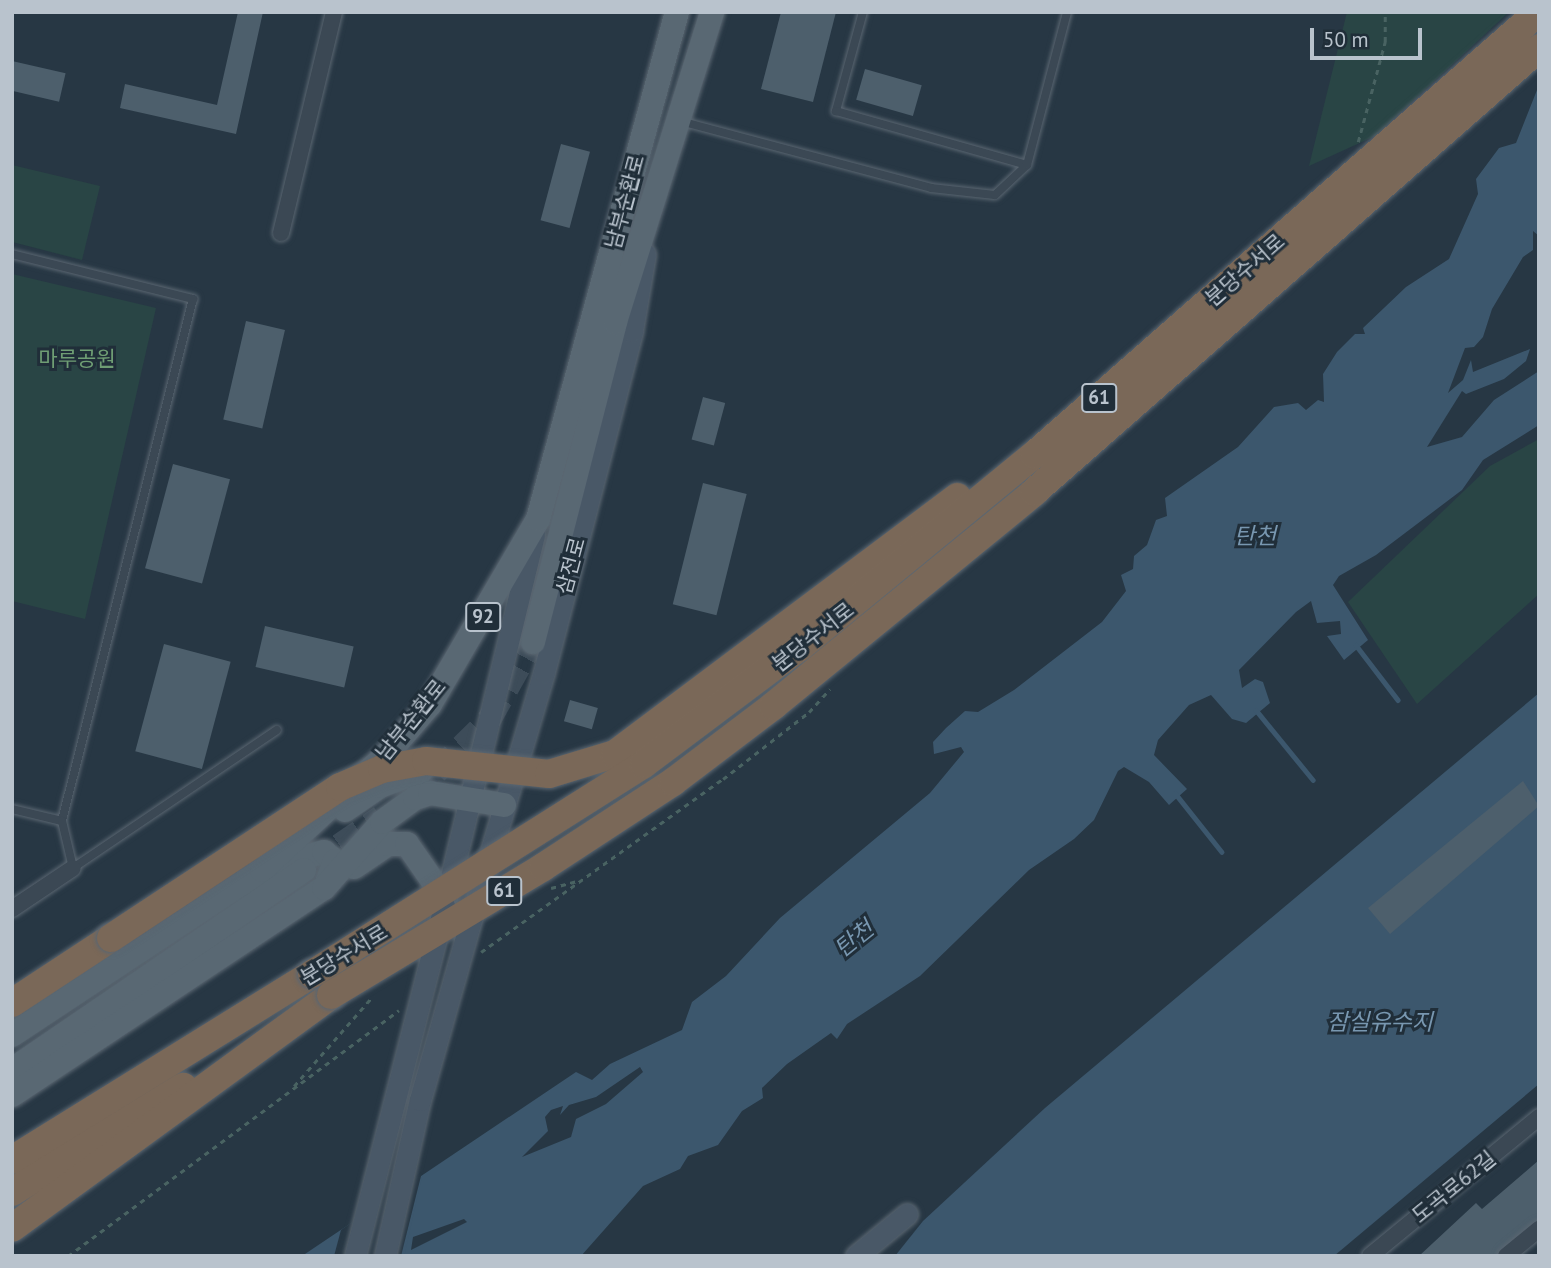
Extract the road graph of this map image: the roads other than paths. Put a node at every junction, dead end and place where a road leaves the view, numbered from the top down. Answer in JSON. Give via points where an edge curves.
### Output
{"nodes":[{"id":1,"x":334,"y":12,"type":"edge"},
{"id":2,"x":677,"y":12,"type":"edge"},
{"id":3,"x":712,"y":12,"type":"edge"},
{"id":4,"x":863,"y":12,"type":"edge"},
{"id":5,"x":1067,"y":12,"type":"edge"},
{"id":6,"x":1538,"y":12,"type":"edge"},
{"id":7,"x":1539,"y":48,"type":"edge"},
{"id":8,"x":680,"y":121,"type":"junction"},
{"id":9,"x":1027,"y":165,"type":"junction"},
{"id":10,"x":650,"y":223,"type":"junction"},
{"id":11,"x":281,"y":233,"type":"dead end"},
{"id":12,"x":12,"y":254,"type":"edge"},
{"id":13,"x":1034,"y":455,"type":"junction"},
{"id":14,"x":538,"y":519,"type":"junction"},
{"id":15,"x":533,"y":642,"type":"tunnel mouth"},
{"id":16,"x":277,"y":730,"type":"dead end"},
{"id":17,"x":478,"y":773,"type":"junction"},
{"id":18,"x":512,"y":780,"type":"junction"},
{"id":19,"x":471,"y":799,"type":"junction"},
{"id":20,"x":504,"y":805,"type":"junction"},
{"id":21,"x":12,"y":808,"type":"edge"},
{"id":22,"x":62,"y":821,"type":"junction"},
{"id":23,"x":73,"y":868,"type":"junction"},
{"id":24,"x":262,"y":870,"type":"junction"},
{"id":25,"x":304,"y":870,"type":"tunnel mouth"},
{"id":26,"x":324,"y":888,"type":"junction"},
{"id":27,"x":445,"y":903,"type":"junction"},
{"id":28,"x":12,"y":909,"type":"edge"},
{"id":29,"x":331,"y":995,"type":"junction"},
{"id":30,"x":12,"y":1003,"type":"edge"},
{"id":31,"x":12,"y":1035,"type":"edge"},
{"id":32,"x":12,"y":1070,"type":"edge"},
{"id":33,"x":12,"y":1095,"type":"edge"},
{"id":34,"x":1539,"y":1117,"type":"edge"},
{"id":35,"x":12,"y":1160,"type":"edge"},
{"id":36,"x":12,"y":1192,"type":"edge"},
{"id":37,"x":12,"y":1228,"type":"edge"},
{"id":38,"x":1539,"y":1229,"type":"edge"},
{"id":39,"x":355,"y":1256,"type":"edge"},
{"id":40,"x":385,"y":1256,"type":"edge"},
{"id":41,"x":856,"y":1256,"type":"edge"},
{"id":42,"x":882,"y":1256,"type":"edge"},
{"id":43,"x":1370,"y":1256,"type":"edge"},
{"id":44,"x":1506,"y":1256,"type":"edge"}],
"edges":[{"from":1,"to":11,"type":"street"},
{"from":2,"to":14,"type":"main road","name":"남부순환로","number":"92"},
{"from":3,"to":8,"type":"main road","name":"남부순환로"},
{"from":4,"to":9,"type":"lane","via":[[836,111]]},
{"from":5,"to":9,"type":"lane"},
{"from":6,"to":13,"type":"highway","name":"분당수서로","number":"61","bridge":true},
{"from":7,"to":29,"type":"highway","name":"분당수서로","number":"61","bridge":true,"via":[[1034,492],[773,706],[673,782],[543,867]]},
{"from":8,"to":9,"type":"lane","via":[[931,188],[995,195]]},
{"from":8,"to":10,"type":"main road","name":"남부순환로"},
{"from":10,"to":15,"type":"main road","name":"남부순환로","via":[[615,322]]},
{"from":10,"to":18,"type":"main road","name":"삼전로","via":[[632,331]]},
{"from":12,"to":22,"type":"lane","via":[[193,299]]},
{"from":13,"to":30,"type":"highway","bridge":true,"via":[[969,488],[615,754],[549,774],[426,761],[382,769],[340,787]]},
{"from":13,"to":35,"type":"highway","name":"분당수서로","number":"61","bridge":true,"via":[[851,607],[644,764],[470,879]]},
{"from":14,"to":17,"type":"main road","name":"삼전로"},
{"from":14,"to":24,"type":"main road","name":"남부순환로","number":"92","via":[[430,704],[389,752]]},
{"from":16,"to":23,"type":"lane"},
{"from":17,"to":18,"type":"main road"},
{"from":17,"to":19,"type":"main road","name":"삼전로"},
{"from":17,"to":24,"type":"main road","via":[[426,770],[397,778]]},
{"from":18,"to":20,"type":"main road","name":"삼전로"},
{"from":19,"to":20,"type":"main road"},
{"from":19,"to":26,"type":"main road","via":[[430,793],[407,803],[382,822]]},
{"from":19,"to":27,"type":"main road","name":"삼전로"},
{"from":20,"to":40,"type":"main road","name":"삼전로","bridge":true,"via":[[420,1100]]},
{"from":21,"to":22,"type":"lane"},
{"from":22,"to":23,"type":"lane"},
{"from":23,"to":28,"type":"street"},
{"from":24,"to":26,"type":"main road","via":[[324,852],[335,868]]},
{"from":24,"to":31,"type":"main road","name":"남부순환로","number":"92"},
{"from":25,"to":32,"type":"main road"},
{"from":26,"to":27,"type":"main road","via":[[399,841],[421,857]]},
{"from":26,"to":33,"type":"main road"},
{"from":27,"to":39,"type":"main road","name":"삼전로","bridge":true},
{"from":29,"to":36,"type":"highway","name":"분당수서로","number":"61"},
{"from":29,"to":37,"type":"highway"},
{"from":34,"to":43,"type":"street","name":"도곡로62길"},
{"from":38,"to":44,"type":"street"},
{"from":41,"to":42,"type":"main road","via":[[907,1214]]}]}
